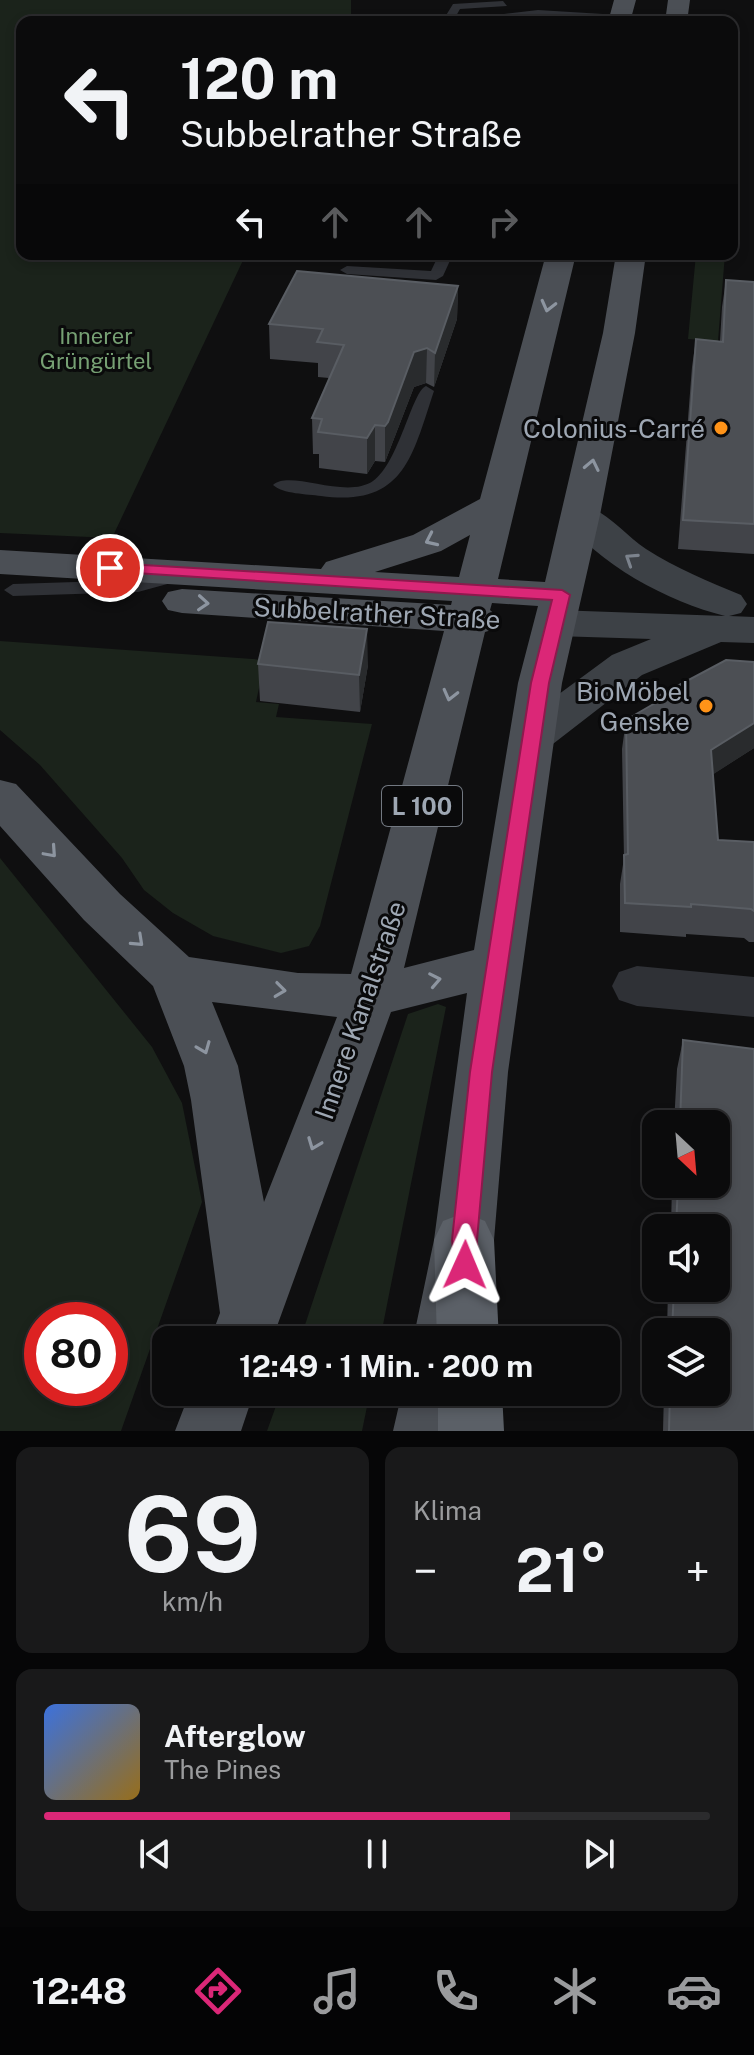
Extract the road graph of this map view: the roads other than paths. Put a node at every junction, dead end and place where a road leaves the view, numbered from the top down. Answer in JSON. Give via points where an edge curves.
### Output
{"nodes":[{"id":1,"x":451,"y":16,"type":"edge"},
{"id":2,"x":537,"y":16,"type":"edge"},
{"id":3,"x":443,"y":260,"type":"edge"},
{"id":4,"x":560,"y":260,"type":"edge"},
{"id":5,"x":630,"y":260,"type":"edge"},
{"id":6,"x":347,"y":270,"type":"dead end"},
{"id":7,"x":426,"y":391,"type":"dead end"},
{"id":8,"x":281,"y":485,"type":"dead end"},
{"id":9,"x":500,"y":503,"type":"junction"},
{"id":10,"x":581,"y":515,"type":"junction"},
{"id":11,"x":309,"y":578,"type":"junction"},
{"id":12,"x":4,"y":580,"type":"edge"},
{"id":13,"x":473,"y":605,"type":"junction"},
{"id":14,"x":558,"y":609,"type":"junction"},
{"id":15,"x":738,"y":617,"type":"edge"},
{"id":16,"x":533,"y":736,"type":"junction"},
{"id":17,"x":0,"y":796,"type":"edge"},
{"id":18,"x":497,"y":962,"type":"junction"},
{"id":19,"x":175,"y":975,"type":"junction"},
{"id":20,"x":637,"y":986,"type":"dead end"},
{"id":21,"x":372,"y":993,"type":"junction"},
{"id":22,"x":754,"y":997,"type":"edge"},
{"id":23,"x":464,"y":1240,"type":"junction"},
{"id":24,"x":246,"y":1326,"type":"edge"},
{"id":25,"x":447,"y":1326,"type":"edge"},
{"id":26,"x":467,"y":1326,"type":"edge"},
{"id":27,"x":217,"y":1406,"type":"edge"},
{"id":28,"x":431,"y":1406,"type":"edge"},
{"id":29,"x":470,"y":1406,"type":"edge"},
{"id":30,"x":208,"y":1431,"type":"edge"},
{"id":31,"x":426,"y":1431,"type":"edge"},
{"id":32,"x":471,"y":1431,"type":"edge"}],
"edges":[{"from":1,"to":2,"type":"lane","via":[[457,6],[510,4]]},
{"from":3,"to":6,"type":"lane","via":[[436,276]]},
{"from":4,"to":9,"type":"main road","name":"Innere Kanalstraße","number":"L 100","one_way":true},
{"from":10,"to":5,"type":"main road","one_way":true},
{"from":7,"to":8,"type":"lane","via":[[401,463],[385,479],[359,494]]},
{"from":9,"to":11,"type":"main road","one_way":true,"via":[[427,543]]},
{"from":9,"to":13,"type":"main road","name":"Innere Kanalstraße","number":"L 100"},
{"from":10,"to":14,"type":"main road"},
{"from":15,"to":10,"type":"main road","one_way":true,"via":[[619,551]]},
{"from":11,"to":12,"type":"main road","name":"Subbelrather Straße","via":[[193,572]]},
{"from":11,"to":13,"type":"main road","name":"Subbelrather Straße"},
{"from":12,"to":13,"type":"main road","name":"Subbelrather Straße","one_way":true},
{"from":13,"to":14,"type":"main road","name":"Subbelrather Straße"},
{"from":13,"to":21,"type":"main road","name":"Innere Kanalstraße","number":"L 100","one_way":true},
{"from":14,"to":15,"type":"main road","name":"Subbelrather Straße"},
{"from":14,"to":16,"type":"main road"},
{"from":15,"to":16,"type":"main road","via":[[627,665]]},
{"from":16,"to":18,"type":"main road"},
{"from":17,"to":19,"type":"main road","one_way":true,"via":[[102,907]]},
{"from":21,"to":18,"type":"main road","one_way":true,"via":[[466,974]]},
{"from":18,"to":23,"type":"main road"},
{"from":19,"to":21,"type":"main road","one_way":true,"via":[[317,995]]},
{"from":19,"to":24,"type":"main road","one_way":true,"via":[[219,1100]]},
{"from":20,"to":22,"type":"street"},
{"from":21,"to":24,"type":"main road","name":"Innere Kanalstraße","number":"L 100","one_way":true},
{"from":23,"to":25,"type":"main road"},
{"from":23,"to":26,"type":"highway"},
{"from":27,"to":30,"type":"main road"},
{"from":28,"to":31,"type":"main road"},
{"from":29,"to":32,"type":"highway"}]}
